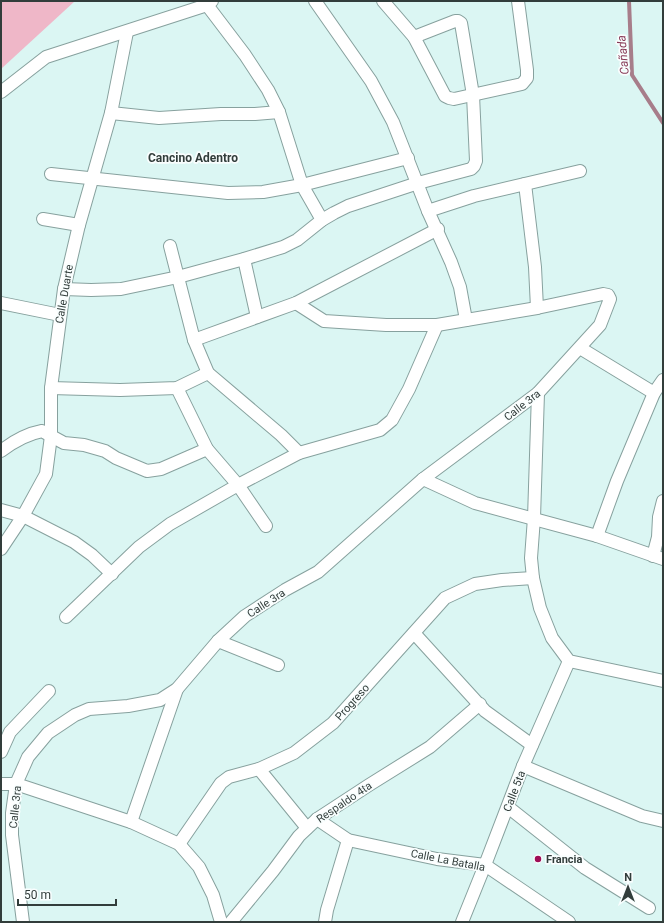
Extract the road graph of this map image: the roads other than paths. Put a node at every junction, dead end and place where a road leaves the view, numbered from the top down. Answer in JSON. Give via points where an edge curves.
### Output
{"nodes":[{"id":1,"x":315,"y":1,"type":"edge"},
{"id":2,"x":383,"y":1,"type":"edge"},
{"id":3,"x":518,"y":1,"type":"edge"},
{"id":4,"x":210,"y":3,"type":"edge"},
{"id":5,"x":127,"y":32,"type":"junction"},
{"id":6,"x":414,"y":37,"type":"junction"},
{"id":7,"x":1,"y":92,"type":"edge"},
{"id":8,"x":473,"y":95,"type":"junction"},
{"id":9,"x":279,"y":112,"type":"junction"},
{"id":10,"x":111,"y":113,"type":"junction"},
{"id":11,"x":408,"y":158,"type":"junction"},
{"id":12,"x":580,"y":171,"type":"dead end"},
{"id":13,"x":50,"y":174,"type":"dead end"},
{"id":14,"x":92,"y":178,"type":"junction"},
{"id":15,"x":418,"y":183,"type":"junction"},
{"id":16,"x":524,"y":184,"type":"junction"},
{"id":17,"x":302,"y":185,"type":"junction"},
{"id":18,"x":428,"y":211,"type":"junction"},
{"id":19,"x":43,"y":220,"type":"dead end"},
{"id":20,"x":322,"y":220,"type":"junction"},
{"id":21,"x":79,"y":225,"type":"junction"},
{"id":22,"x":438,"y":229,"type":"junction"},
{"id":23,"x":170,"y":246,"type":"dead end"},
{"id":24,"x":244,"y":259,"type":"junction"},
{"id":25,"x":178,"y":277,"type":"junction"},
{"id":26,"x":64,"y":289,"type":"junction"},
{"id":27,"x":1,"y":303,"type":"edge"},
{"id":28,"x":296,"y":303,"type":"junction"},
{"id":29,"x":537,"y":308,"type":"junction"},
{"id":30,"x":60,"y":315,"type":"junction"},
{"id":31,"x":257,"y":317,"type":"junction"},
{"id":32,"x":466,"y":320,"type":"junction"},
{"id":33,"x":437,"y":325,"type":"junction"},
{"id":34,"x":194,"y":340,"type":"junction"},
{"id":35,"x":580,"y":348,"type":"junction"},
{"id":36,"x":208,"y":373,"type":"junction"},
{"id":37,"x":663,"y":380,"type":"edge"},
{"id":38,"x":51,"y":388,"type":"junction"},
{"id":39,"x":177,"y":388,"type":"junction"},
{"id":40,"x":538,"y":393,"type":"junction"},
{"id":41,"x":654,"y":393,"type":"junction"},
{"id":42,"x":50,"y":436,"type":"junction"},
{"id":43,"x":206,"y":449,"type":"junction"},
{"id":44,"x":1,"y":451,"type":"edge"},
{"id":45,"x":299,"y":453,"type":"junction"},
{"id":46,"x":423,"y":478,"type":"junction"},
{"id":47,"x":238,"y":485,"type":"junction"},
{"id":48,"x":663,"y":501,"type":"edge"},
{"id":49,"x":1,"y":510,"type":"edge"},
{"id":50,"x":23,"y":516,"type":"junction"},
{"id":51,"x":534,"y":518,"type":"junction"},
{"id":52,"x":266,"y":526,"type":"dead end"},
{"id":53,"x":597,"y":536,"type":"junction"},
{"id":54,"x":1,"y":549,"type":"edge"},
{"id":55,"x":658,"y":557,"type":"edge"},
{"id":56,"x":112,"y":574,"type":"junction"},
{"id":57,"x":533,"y":578,"type":"junction"},
{"id":58,"x":66,"y":617,"type":"dead end"},
{"id":59,"x":414,"y":633,"type":"junction"},
{"id":60,"x":218,"y":641,"type":"junction"},
{"id":61,"x":568,"y":661,"type":"junction"},
{"id":62,"x":278,"y":666,"type":"dead end"},
{"id":63,"x":663,"y":681,"type":"edge"},
{"id":64,"x":177,"y":689,"type":"junction"},
{"id":65,"x":49,"y":691,"type":"dead end"},
{"id":66,"x":480,"y":704,"type":"junction"},
{"id":67,"x":532,"y":745,"type":"junction"},
{"id":68,"x":1,"y":752,"type":"edge"},
{"id":69,"x":523,"y":766,"type":"junction"},
{"id":70,"x":259,"y":769,"type":"junction"},
{"id":71,"x":1,"y":784,"type":"edge"},
{"id":72,"x":16,"y":784,"type":"junction"},
{"id":73,"x":508,"y":807,"type":"junction"},
{"id":74,"x":318,"y":819,"type":"junction"},
{"id":75,"x":663,"y":821,"type":"edge"},
{"id":76,"x":131,"y":822,"type":"junction"},
{"id":77,"x":307,"y":828,"type":"junction"},
{"id":78,"x":348,"y":840,"type":"junction"},
{"id":79,"x":179,"y":844,"type":"junction"},
{"id":80,"x":486,"y":864,"type":"junction"},
{"id":81,"x":649,"y":908,"type":"dead end"},
{"id":82,"x":23,"y":922,"type":"edge"},
{"id":83,"x":221,"y":922,"type":"edge"},
{"id":84,"x":231,"y":922,"type":"edge"},
{"id":85,"x":325,"y":922,"type":"edge"},
{"id":86,"x":462,"y":922,"type":"edge"},
{"id":87,"x":569,"y":922,"type":"edge"}],
"edges":[{"from":1,"to":11,"type":"street","via":[[371,82],[393,122]]},
{"from":2,"to":6,"type":"street"},
{"from":3,"to":8,"type":"street","via":[[527,78],[522,84]]},
{"from":4,"to":5,"type":"street"},
{"from":4,"to":9,"type":"street","via":[[268,90]]},
{"from":5,"to":7,"type":"street","via":[[46,57]]},
{"from":5,"to":10,"type":"street","name":"Calle Duarte"},
{"from":6,"to":8,"type":"street","via":[[444,96],[454,99]]},
{"from":6,"to":8,"type":"street","via":[[455,21],[461,23]]},
{"from":8,"to":15,"type":"street","via":[[476,161],[474,166]]},
{"from":9,"to":10,"type":"street","via":[[159,118]]},
{"from":9,"to":17,"type":"street"},
{"from":10,"to":14,"type":"street","name":"Calle Duarte"},
{"from":11,"to":15,"type":"street"},
{"from":11,"to":17,"type":"street"},
{"from":12,"to":16,"type":"street"},
{"from":13,"to":14,"type":"street"},
{"from":14,"to":17,"type":"street","via":[[228,193],[262,192]]},
{"from":14,"to":21,"type":"street","name":"Calle Duarte"},
{"from":15,"to":18,"type":"street"},
{"from":15,"to":20,"type":"street","via":[[348,206]]},
{"from":16,"to":18,"type":"street"},
{"from":16,"to":29,"type":"street","via":[[535,267]]},
{"from":17,"to":20,"type":"street"},
{"from":18,"to":22,"type":"street"},
{"from":19,"to":21,"type":"street"},
{"from":20,"to":24,"type":"street","via":[[297,240],[283,247]]},
{"from":21,"to":26,"type":"street","name":"Calle Duarte"},
{"from":22,"to":28,"type":"street"},
{"from":22,"to":32,"type":"street","via":[[460,287]]},
{"from":23,"to":25,"type":"street"},
{"from":24,"to":25,"type":"street"},
{"from":24,"to":31,"type":"street"},
{"from":25,"to":26,"type":"street","via":[[121,289]]},
{"from":25,"to":34,"type":"street"},
{"from":26,"to":30,"type":"street","name":"Calle Duarte"},
{"from":27,"to":30,"type":"street"},
{"from":28,"to":31,"type":"street"},
{"from":28,"to":33,"type":"street","via":[[324,321]]},
{"from":29,"to":32,"type":"street"},
{"from":29,"to":35,"type":"street","name":"Calle 3ra","via":[[608,295],[610,299],[600,325]]},
{"from":30,"to":38,"type":"street","name":"Calle Duarte"},
{"from":31,"to":34,"type":"street"},
{"from":32,"to":33,"type":"street"},
{"from":33,"to":45,"type":"street","via":[[409,389],[392,420],[380,430]]},
{"from":34,"to":36,"type":"street"},
{"from":35,"to":40,"type":"street","name":"Calle 3ra"},
{"from":35,"to":41,"type":"street"},
{"from":36,"to":39,"type":"street"},
{"from":36,"to":45,"type":"street"},
{"from":37,"to":41,"type":"street"},
{"from":38,"to":39,"type":"street"},
{"from":38,"to":42,"type":"street","name":"Calle Duarte"},
{"from":39,"to":43,"type":"street"},
{"from":40,"to":46,"type":"street","name":"Calle 3ra"},
{"from":40,"to":51,"type":"street"},
{"from":41,"to":53,"type":"street"},
{"from":42,"to":43,"type":"street","via":[[64,443],[105,451],[147,470],[161,469]]},
{"from":42,"to":44,"type":"street","via":[[42,431],[29,434],[15,440]]},
{"from":42,"to":50,"type":"street","name":"Calle Duarte","via":[[46,474]]},
{"from":43,"to":47,"type":"street"},
{"from":45,"to":47,"type":"street"},
{"from":46,"to":51,"type":"street","via":[[475,503]]},
{"from":46,"to":60,"type":"street","name":"Calle 3ra","via":[[318,572],[245,616]]},
{"from":47,"to":52,"type":"street"},
{"from":47,"to":56,"type":"street","via":[[170,524],[139,547]]},
{"from":48,"to":55,"type":"street","via":[[659,517]]},
{"from":49,"to":50,"type":"street"},
{"from":50,"to":54,"type":"street","name":"Calle Duarte"},
{"from":50,"to":56,"type":"street","via":[[74,542]]},
{"from":51,"to":53,"type":"street"},
{"from":51,"to":57,"type":"street","via":[[530,558]]},
{"from":53,"to":55,"type":"street"},
{"from":56,"to":58,"type":"street"},
{"from":57,"to":59,"type":"street","name":"Progreso","via":[[475,584],[445,598]]},
{"from":57,"to":61,"type":"street","via":[[540,608],[552,638]]},
{"from":59,"to":66,"type":"street"},
{"from":59,"to":70,"type":"street","name":"Progreso","via":[[333,723],[294,752]]},
{"from":60,"to":62,"type":"street"},
{"from":60,"to":64,"type":"street","name":"Calle 3ra"},
{"from":61,"to":63,"type":"street"},
{"from":61,"to":67,"type":"street","name":"Calle 5ta"},
{"from":64,"to":72,"type":"street","name":"Calle 3ra","via":[[160,700],[89,709],[75,716],[48,733],[28,757]]},
{"from":64,"to":76,"type":"street"},
{"from":65,"to":68,"type":"street","via":[[10,732]]},
{"from":66,"to":67,"type":"street"},
{"from":66,"to":74,"type":"street","name":"Respaldo 4ta","via":[[430,747]]},
{"from":67,"to":69,"type":"street","name":"Calle 5ta"},
{"from":69,"to":73,"type":"street","name":"Calle 5ta"},
{"from":69,"to":75,"type":"street","via":[[642,816]]},
{"from":70,"to":77,"type":"street"},
{"from":70,"to":79,"type":"street","name":"Progreso","via":[[229,777],[221,783]]},
{"from":71,"to":72,"type":"street"},
{"from":72,"to":76,"type":"street"},
{"from":72,"to":82,"type":"street","name":"Calle 3ra","via":[[12,836]]},
{"from":73,"to":80,"type":"street","name":"Calle 5ta"},
{"from":73,"to":81,"type":"street","via":[[585,868]]},
{"from":74,"to":77,"type":"street","name":"Respaldo 4ta"},
{"from":74,"to":78,"type":"street","name":"Calle La Batalla"},
{"from":76,"to":79,"type":"street"},
{"from":77,"to":84,"type":"street","name":"Respaldo 4ta"},
{"from":78,"to":80,"type":"street","name":"Calle La Batalla","via":[[437,859]]},
{"from":78,"to":85,"type":"street"},
{"from":79,"to":83,"type":"street","via":[[199,867],[213,895]]},
{"from":80,"to":86,"type":"street","name":"Calle 5ta"},
{"from":80,"to":87,"type":"street","name":"Calle La Batalla"}]}
